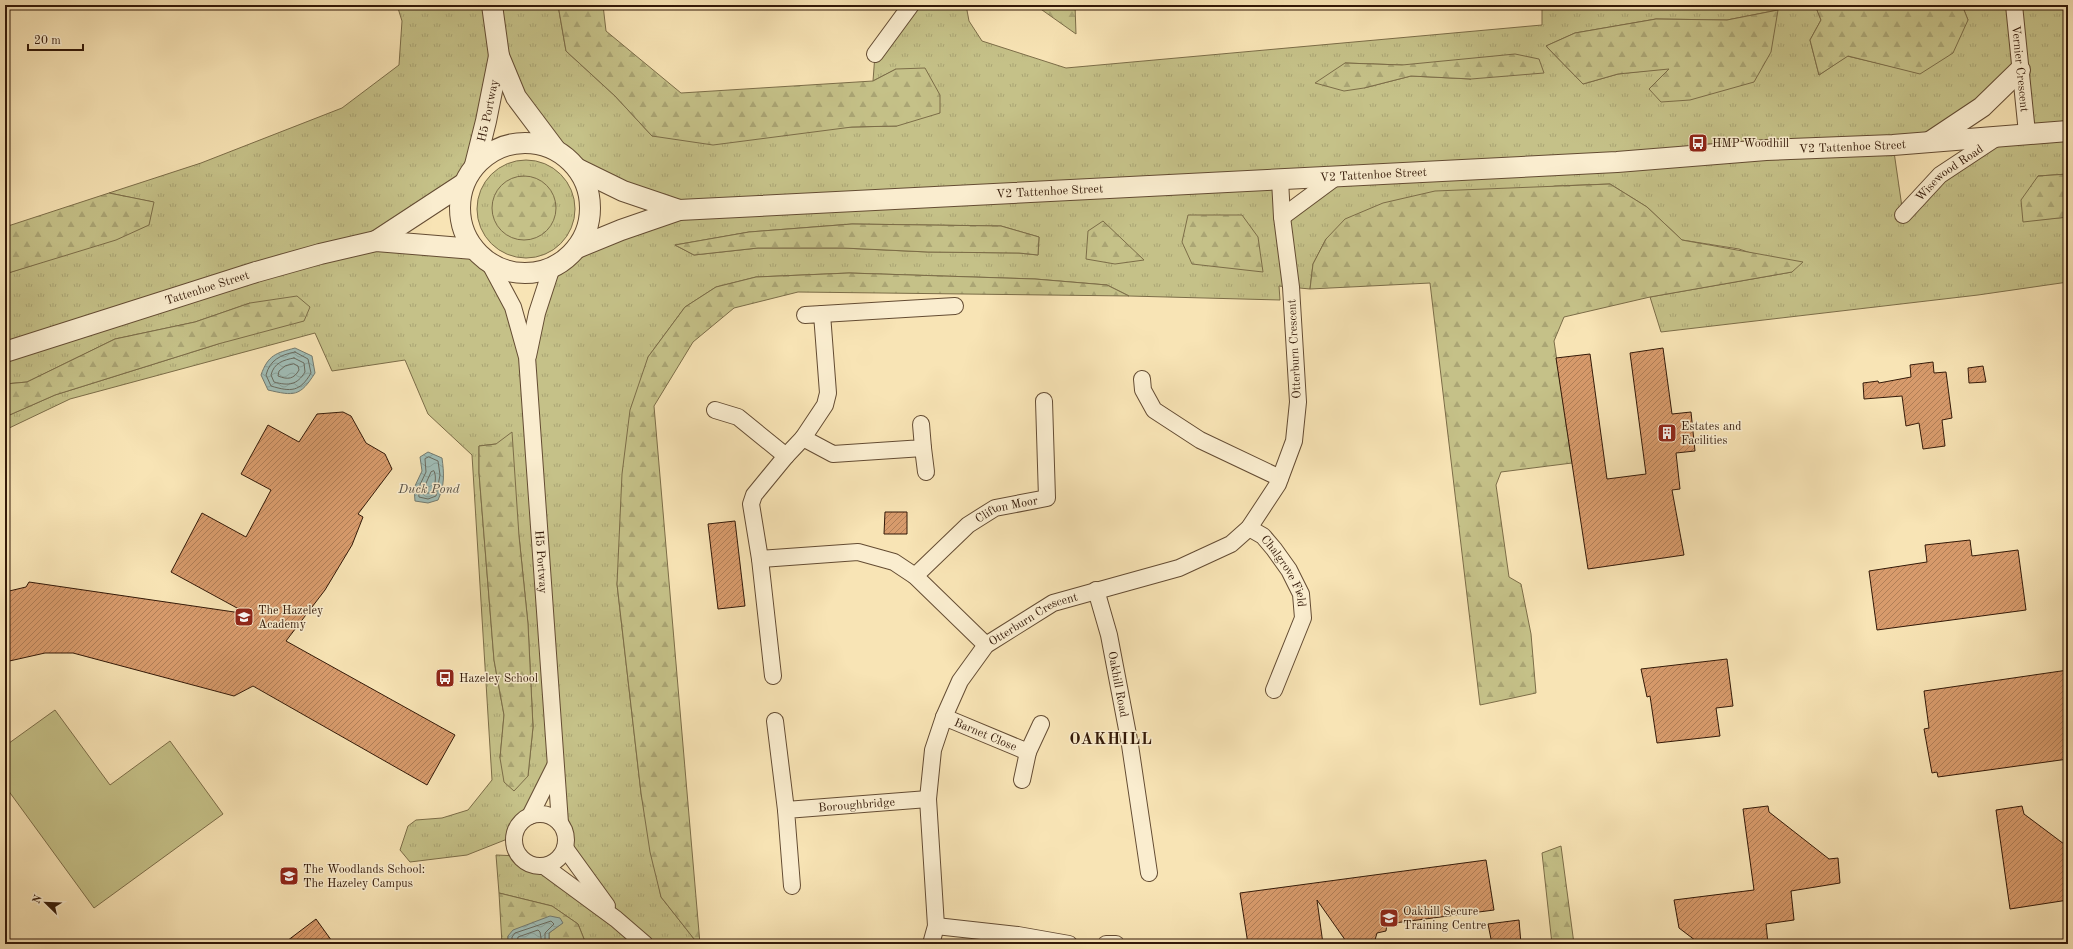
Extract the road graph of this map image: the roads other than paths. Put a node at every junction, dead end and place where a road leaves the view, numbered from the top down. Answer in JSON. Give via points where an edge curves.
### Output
{"nodes":[{"id":1,"x":492,"y":5,"type":"edge"},
{"id":2,"x":911,"y":5,"type":"edge"},
{"id":3,"x":2014,"y":5,"type":"edge"},
{"id":4,"x":875,"y":54,"type":"dead end"},
{"id":5,"x":498,"y":56,"type":"junction"},
{"id":6,"x":2020,"y":70,"type":"junction"},
{"id":7,"x":2068,"y":131,"type":"edge"},
{"id":8,"x":2027,"y":133,"type":"junction"},
{"id":9,"x":1999,"y":136,"type":"junction"},
{"id":10,"x":1929,"y":142,"type":"junction"},
{"id":11,"x":555,"y":149,"type":"junction"},
{"id":12,"x":475,"y":165,"type":"junction"},
{"id":13,"x":578,"y":169,"type":"junction"},
{"id":14,"x":1336,"y":177,"type":"junction"},
{"id":15,"x":1280,"y":180,"type":"junction"},
{"id":16,"x":463,"y":184,"type":"junction"},
{"id":17,"x":679,"y":210,"type":"junction"},
{"id":18,"x":1903,"y":215,"type":"dead end"},
{"id":19,"x":1282,"y":217,"type":"junction"},
{"id":20,"x":376,"y":241,"type":"junction"},
{"id":21,"x":577,"y":248,"type":"junction"},
{"id":22,"x":474,"y":249,"type":"junction"},
{"id":23,"x":490,"y":264,"type":"junction"},
{"id":24,"x":552,"y":267,"type":"junction"},
{"id":25,"x":955,"y":306,"type":"dead end"},
{"id":26,"x":822,"y":314,"type":"junction"},
{"id":27,"x":805,"y":316,"type":"dead end"},
{"id":28,"x":40,"y":342,"type":"junction"},
{"id":29,"x":5,"y":346,"type":"edge"},
{"id":30,"x":5,"y":352,"type":"edge"},
{"id":31,"x":528,"y":363,"type":"junction"},
{"id":32,"x":1142,"y":379,"type":"dead end"},
{"id":33,"x":1044,"y":401,"type":"dead end"},
{"id":34,"x":715,"y":410,"type":"dead end"},
{"id":35,"x":920,"y":424,"type":"dead end"},
{"id":36,"x":803,"y":438,"type":"junction"},
{"id":37,"x":923,"y":448,"type":"junction"},
{"id":38,"x":786,"y":456,"type":"junction"},
{"id":39,"x":926,"y":472,"type":"dead end"},
{"id":40,"x":1280,"y":478,"type":"junction"},
{"id":41,"x":1249,"y":528,"type":"junction"},
{"id":42,"x":760,"y":559,"type":"junction"},
{"id":43,"x":915,"y":576,"type":"junction"},
{"id":44,"x":1096,"y":590,"type":"junction"},
{"id":45,"x":986,"y":645,"type":"junction"},
{"id":46,"x":773,"y":676,"type":"dead end"},
{"id":47,"x":1274,"y":690,"type":"dead end"},
{"id":48,"x":944,"y":717,"type":"junction"},
{"id":49,"x":775,"y":721,"type":"dead end"},
{"id":50,"x":1041,"y":724,"type":"dead end"},
{"id":51,"x":1028,"y":752,"type":"junction"},
{"id":52,"x":555,"y":766,"type":"junction"},
{"id":53,"x":1022,"y":780,"type":"dead end"},
{"id":54,"x":928,"y":799,"type":"junction"},
{"id":55,"x":786,"y":810,"type":"junction"},
{"id":56,"x":530,"y":816,"type":"junction"},
{"id":57,"x":560,"y":823,"type":"junction"},
{"id":58,"x":565,"y":848,"type":"junction"},
{"id":59,"x":544,"y":866,"type":"junction"},
{"id":60,"x":1149,"y":873,"type":"dead end"},
{"id":61,"x":792,"y":886,"type":"dead end"},
{"id":62,"x":616,"y":919,"type":"junction"},
{"id":63,"x":936,"y":926,"type":"junction"},
{"id":64,"x":645,"y":944,"type":"edge"},
{"id":65,"x":931,"y":944,"type":"edge"},
{"id":66,"x":1069,"y":944,"type":"edge"},
{"id":67,"x":1106,"y":944,"type":"edge"},
{"id":68,"x":1116,"y":944,"type":"edge"}],
"edges":[{"from":1,"to":5,"type":"street","name":"H5 Portway"},
{"from":2,"to":4,"type":"street"},
{"from":3,"to":6,"type":"street","name":"Vernier Crescent"},
{"from":5,"to":11,"type":"street","name":"H5 Portway","via":[[516,97]]},
{"from":5,"to":12,"type":"street","name":"H5 Portway"},
{"from":6,"to":8,"type":"street","name":"Vernier Crescent"},
{"from":6,"to":10,"type":"street","via":[[1982,107]]},
{"from":7,"to":8,"type":"street","name":"V2 Tattenhoe Street"},
{"from":8,"to":9,"type":"street","name":"V2 Tattenhoe Street"},
{"from":9,"to":10,"type":"street","name":"V2 Tattenhoe Street"},
{"from":9,"to":18,"type":"street","name":"Wisewood Road","via":[[1940,175]]},
{"from":10,"to":14,"type":"street","name":"V2 Tattenhoe Street"},
{"from":11,"to":12,"type":"street","via":[[534,142],[512,143],[492,151]]},
{"from":11,"to":13,"type":"street"},
{"from":12,"to":16,"type":"street"},
{"from":13,"to":17,"type":"street","name":"V2 Tattenhoe Street","via":[[623,191]]},
{"from":13,"to":21,"type":"street","via":[[587,188],[590,209],[587,229]]},
{"from":14,"to":15,"type":"street","name":"V2 Tattenhoe Street"},
{"from":14,"to":19,"type":"street"},
{"from":15,"to":17,"type":"street","name":"V2 Tattenhoe Street"},
{"from":15,"to":19,"type":"street","name":"Otterburn Crescent"},
{"from":16,"to":20,"type":"street","name":"Tattenhoe Street"},
{"from":16,"to":22,"type":"street","via":[[459,201],[460,218],[464,235]]},
{"from":17,"to":21,"type":"street","name":"V2 Tattenhoe Street"},
{"from":19,"to":40,"type":"street","name":"Otterburn Crescent","via":[[1291,287],[1298,402],[1294,441]]},
{"from":20,"to":22,"type":"street","name":"Tattenhoe Street"},
{"from":20,"to":28,"type":"street","name":"Tattenhoe Street","via":[[256,272]]},
{"from":21,"to":24,"type":"street"},
{"from":22,"to":23,"type":"street"},
{"from":23,"to":24,"type":"street","via":[[510,272],[531,273]]},
{"from":23,"to":31,"type":"street","name":"H5 Portway","via":[[513,308]]},
{"from":24,"to":31,"type":"street","name":"H5 Portway","via":[[537,313]]},
{"from":25,"to":26,"type":"street"},
{"from":26,"to":27,"type":"street"},
{"from":26,"to":36,"type":"street","via":[[828,393],[825,405]]},
{"from":28,"to":29,"type":"street","name":"Tattenhoe Street"},
{"from":28,"to":30,"type":"street","name":"Tattenhoe Street"},
{"from":31,"to":52,"type":"street","name":"H5 Portway"},
{"from":32,"to":40,"type":"street","via":[[1143,390],[1154,410],[1200,440]]},
{"from":33,"to":43,"type":"street","name":"Clifton Moor","via":[[1047,498],[995,508],[968,525]]},
{"from":34,"to":38,"type":"street","via":[[738,418]]},
{"from":35,"to":37,"type":"street"},
{"from":36,"to":37,"type":"street","via":[[833,454]]},
{"from":36,"to":38,"type":"street"},
{"from":37,"to":39,"type":"street"},
{"from":38,"to":42,"type":"street","via":[[754,494],[751,504]]},
{"from":40,"to":41,"type":"street","name":"Otterburn Crescent"},
{"from":41,"to":44,"type":"street","name":"Otterburn Crescent","via":[[1231,544],[1179,568]]},
{"from":41,"to":47,"type":"street","name":"Chalgrove Field","via":[[1263,536],[1274,549],[1289,570],[1301,594],[1303,618]]},
{"from":42,"to":43,"type":"street","via":[[858,552],[894,562]]},
{"from":42,"to":46,"type":"street"},
{"from":43,"to":45,"type":"street"},
{"from":44,"to":45,"type":"street","name":"Otterburn Crescent","via":[[1053,603]]},
{"from":44,"to":60,"type":"street","name":"Oakhill Road","via":[[1109,635],[1130,745]]},
{"from":45,"to":48,"type":"street","name":"Otterburn Crescent","via":[[960,681]]},
{"from":48,"to":51,"type":"street","name":"Barnet Close"},
{"from":48,"to":54,"type":"street","name":"Otterburn Crescent","via":[[933,750]]},
{"from":49,"to":55,"type":"street"},
{"from":50,"to":51,"type":"street","name":"Barnet Close"},
{"from":51,"to":53,"type":"street","name":"Barnet Close"},
{"from":52,"to":56,"type":"street"},
{"from":52,"to":57,"type":"street","name":"H5 Portway"},
{"from":54,"to":55,"type":"street","name":"Boroughbridge"},
{"from":54,"to":63,"type":"street","name":"Otterburn Crescent"},
{"from":55,"to":61,"type":"street"},
{"from":56,"to":57,"type":"street","via":[[546,815]]},
{"from":56,"to":59,"type":"street","via":[[517,828],[516,850],[525,861]]},
{"from":57,"to":58,"type":"street","via":[[566,839]]},
{"from":58,"to":59,"type":"street","via":[[557,860]]},
{"from":58,"to":62,"type":"street"},
{"from":59,"to":62,"type":"street"},
{"from":62,"to":64,"type":"street"},
{"from":63,"to":65,"type":"street","name":"Otterburn Crescent"},
{"from":63,"to":66,"type":"street"},
{"from":67,"to":68,"type":"street"}]}
